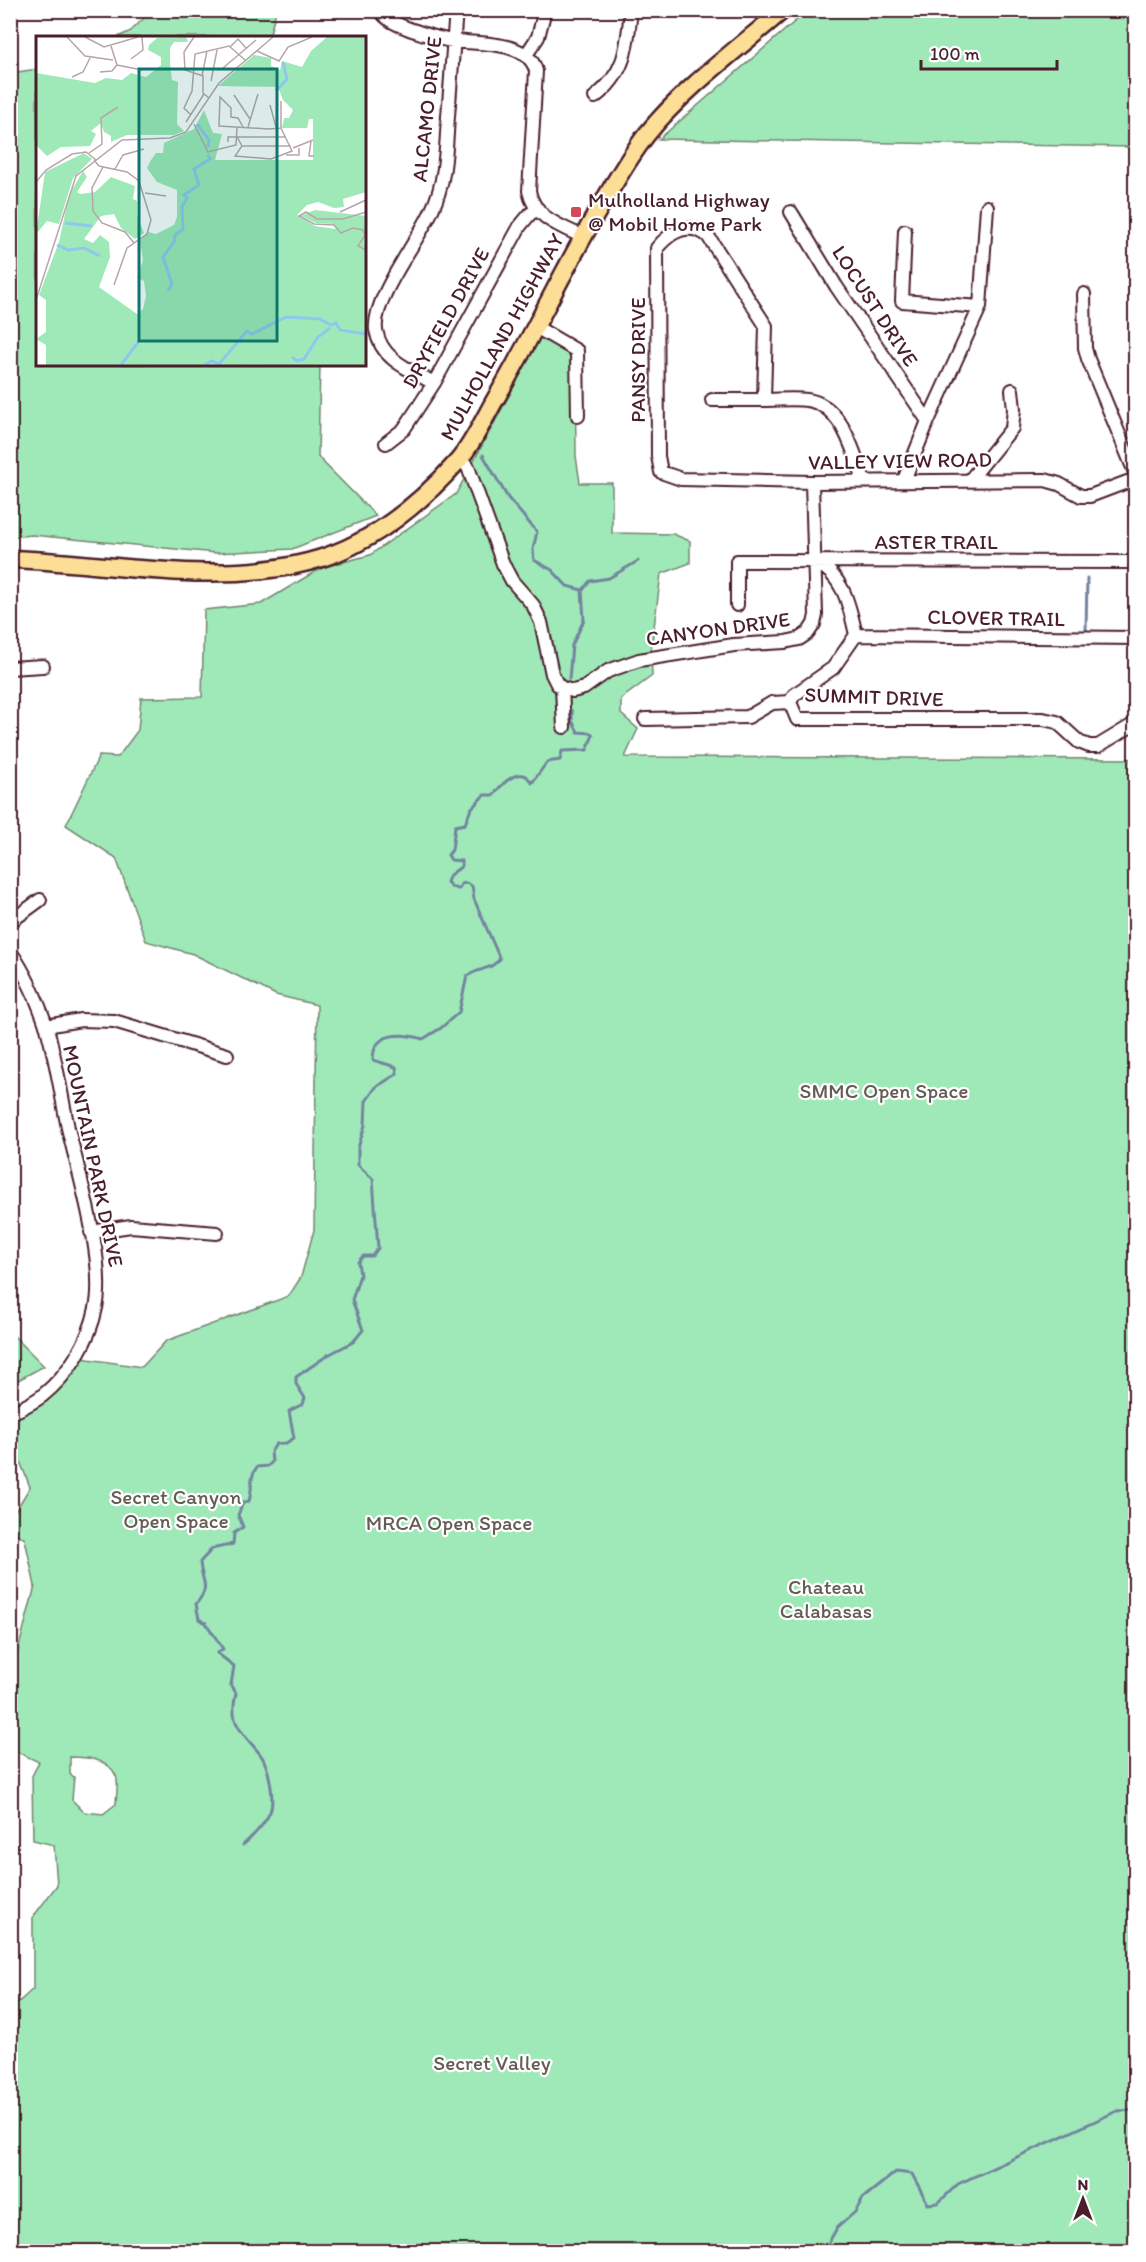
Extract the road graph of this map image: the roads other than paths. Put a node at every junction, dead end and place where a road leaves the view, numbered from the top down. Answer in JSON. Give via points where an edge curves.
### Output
{"nodes":[{"id":1,"x":380,"y":10,"type":"edge"},
{"id":2,"x":456,"y":10,"type":"edge"},
{"id":3,"x":545,"y":10,"type":"edge"},
{"id":4,"x":630,"y":10,"type":"edge"},
{"id":5,"x":783,"y":10,"type":"edge"},
{"id":6,"x":454,"y":41,"type":"junction"},
{"id":7,"x":526,"y":56,"type":"junction"},
{"id":8,"x":595,"y":97,"type":"dead end"},
{"id":9,"x":987,"y":207,"type":"dead end"},
{"id":10,"x":538,"y":209,"type":"junction"},
{"id":11,"x":791,"y":212,"type":"dead end"},
{"id":12,"x":906,"y":231,"type":"dead end"},
{"id":13,"x":583,"y":237,"type":"junction"},
{"id":14,"x":1084,"y":294,"type":"dead end"},
{"id":15,"x":980,"y":307,"type":"junction"},
{"id":16,"x":536,"y":327,"type":"junction"},
{"id":17,"x":434,"y":383,"type":"junction"},
{"id":18,"x":1012,"y":390,"type":"dead end"},
{"id":19,"x":712,"y":400,"type":"dead end"},
{"id":20,"x":764,"y":400,"type":"junction"},
{"id":21,"x":578,"y":416,"type":"dead end"},
{"id":22,"x":928,"y":421,"type":"junction"},
{"id":23,"x":386,"y":443,"type":"dead end"},
{"id":24,"x":460,"y":459,"type":"junction"},
{"id":25,"x":661,"y":472,"type":"joint"},
{"id":26,"x":1136,"y":475,"type":"edge"},
{"id":27,"x":864,"y":480,"type":"junction"},
{"id":28,"x":904,"y":480,"type":"junction"},
{"id":29,"x":970,"y":480,"type":"junction"},
{"id":30,"x":1136,"y":481,"type":"edge"},
{"id":31,"x":812,"y":482,"type":"junction"},
{"id":32,"x":10,"y":559,"type":"edge"},
{"id":33,"x":814,"y":561,"type":"junction"},
{"id":34,"x":1136,"y":562,"type":"edge"},
{"id":35,"x":737,"y":605,"type":"dead end"},
{"id":36,"x":856,"y":635,"type":"junction"},
{"id":37,"x":1136,"y":638,"type":"edge"},
{"id":38,"x":43,"y":666,"type":"dead end"},
{"id":39,"x":10,"y":668,"type":"edge"},
{"id":40,"x":562,"y":688,"type":"junction"},
{"id":41,"x":790,"y":702,"type":"junction"},
{"id":42,"x":645,"y":719,"type":"dead end"},
{"id":43,"x":1136,"y":723,"type":"edge"},
{"id":44,"x":564,"y":727,"type":"dead end"},
{"id":45,"x":40,"y":900,"type":"dead end"},
{"id":46,"x":10,"y":922,"type":"edge"},
{"id":47,"x":10,"y":951,"type":"edge"},
{"id":48,"x":46,"y":1026,"type":"junction"},
{"id":49,"x":227,"y":1055,"type":"dead end"},
{"id":50,"x":91,"y":1232,"type":"junction"},
{"id":51,"x":217,"y":1233,"type":"dead end"},
{"id":52,"x":10,"y":1414,"type":"edge"}],
"edges":[{"from":1,"to":6,"type":"street","via":[[395,24]]},
{"from":2,"to":6,"type":"street","name":"ALCAMO DRIVE"},
{"from":3,"to":7,"type":"street","via":[[538,37]]},
{"from":4,"to":8,"type":"street","via":[[621,66]]},
{"from":5,"to":13,"type":"main road","name":"MULHOLLAND HIGHWAY","via":[[652,128]]},
{"from":6,"to":7,"type":"street","via":[[508,47]]},
{"from":6,"to":17,"type":"street","name":"ALCAMO DRIVE","via":[[442,182],[432,212],[383,297],[376,327],[388,356]]},
{"from":7,"to":10,"type":"street","via":[[533,61],[536,71],[529,191],[531,202]]},
{"from":9,"to":15,"type":"street"},
{"from":10,"to":13,"type":"street","via":[[546,219]]},
{"from":10,"to":17,"type":"street","name":"DRYFIELD DRIVE","via":[[520,226]]},
{"from":11,"to":22,"type":"street","name":"LOCUST DRIVE"},
{"from":12,"to":15,"type":"street","via":[[902,301]]},
{"from":13,"to":16,"type":"main road","name":"MULHOLLAND HIGHWAY"},
{"from":14,"to":26,"type":"street","via":[[1088,359]]},
{"from":15,"to":22,"type":"street"},
{"from":16,"to":21,"type":"street","via":[[577,351]]},
{"from":16,"to":24,"type":"main road","name":"MULHOLLAND HIGHWAY"},
{"from":17,"to":23,"type":"street","name":"DRYFIELD DRIVE","via":[[404,429]]},
{"from":18,"to":29,"type":"street","via":[[1012,428]]},
{"from":19,"to":20,"type":"street"},
{"from":20,"to":25,"type":"street","name":"PANSY DRIVE","via":[[766,326],[703,232],[687,228],[672,232],[657,248]]},
{"from":20,"to":27,"type":"street","via":[[807,400],[825,407],[839,421]]},
{"from":22,"to":28,"type":"street"},
{"from":24,"to":32,"type":"main road","name":"MULHOLLAND HIGHWAY","via":[[392,522],[353,546],[308,562],[261,571],[217,573]]},
{"from":24,"to":40,"type":"street","via":[[468,467],[507,573],[542,622],[552,674]]},
{"from":25,"to":31,"type":"street","name":"VALLEY VIEW ROAD","via":[[681,479]]},
{"from":27,"to":28,"type":"street","name":"VALLEY VIEW ROAD"},
{"from":27,"to":31,"type":"street","name":"VALLEY VIEW ROAD"},
{"from":28,"to":29,"type":"street","name":"VALLEY VIEW ROAD"},
{"from":29,"to":30,"type":"street","name":"VALLEY VIEW ROAD","via":[[1045,480],[1081,496]]},
{"from":31,"to":33,"type":"street","name":"CANYON DRIVE"},
{"from":33,"to":34,"type":"street","name":"ASTER TRAIL"},
{"from":33,"to":35,"type":"street","name":"ASTER TRAIL","via":[[737,561]]},
{"from":33,"to":36,"type":"street","via":[[833,573],[850,607]]},
{"from":33,"to":40,"type":"street","name":"CANYON DRIVE","via":[[816,615],[808,633],[799,639],[639,660],[608,671],[584,688]]},
{"from":36,"to":37,"type":"street","name":"CLOVER TRAIL"},
{"from":36,"to":41,"type":"street","name":"SUMMIT DRIVE","via":[[834,668],[794,695]]},
{"from":38,"to":39,"type":"street"},
{"from":40,"to":44,"type":"street"},
{"from":41,"to":42,"type":"street","via":[[772,703],[748,717]]},
{"from":41,"to":43,"type":"street","name":"SUMMIT DRIVE","via":[[799,719],[1043,719],[1057,722],[1089,746],[1098,746]]},
{"from":45,"to":46,"type":"street"},
{"from":47,"to":48,"type":"street","name":"MOUNTAIN PARK DRIVE","via":[[31,987]]},
{"from":48,"to":49,"type":"street","via":[[81,1020],[114,1021]]},
{"from":48,"to":50,"type":"street","name":"MOUNTAIN PARK DRIVE"},
{"from":50,"to":51,"type":"street","via":[[131,1226]]},
{"from":50,"to":52,"type":"street","name":"MOUNTAIN PARK DRIVE","via":[[98,1282],[97,1307],[89,1332],[64,1374],[41,1396]]}]}
